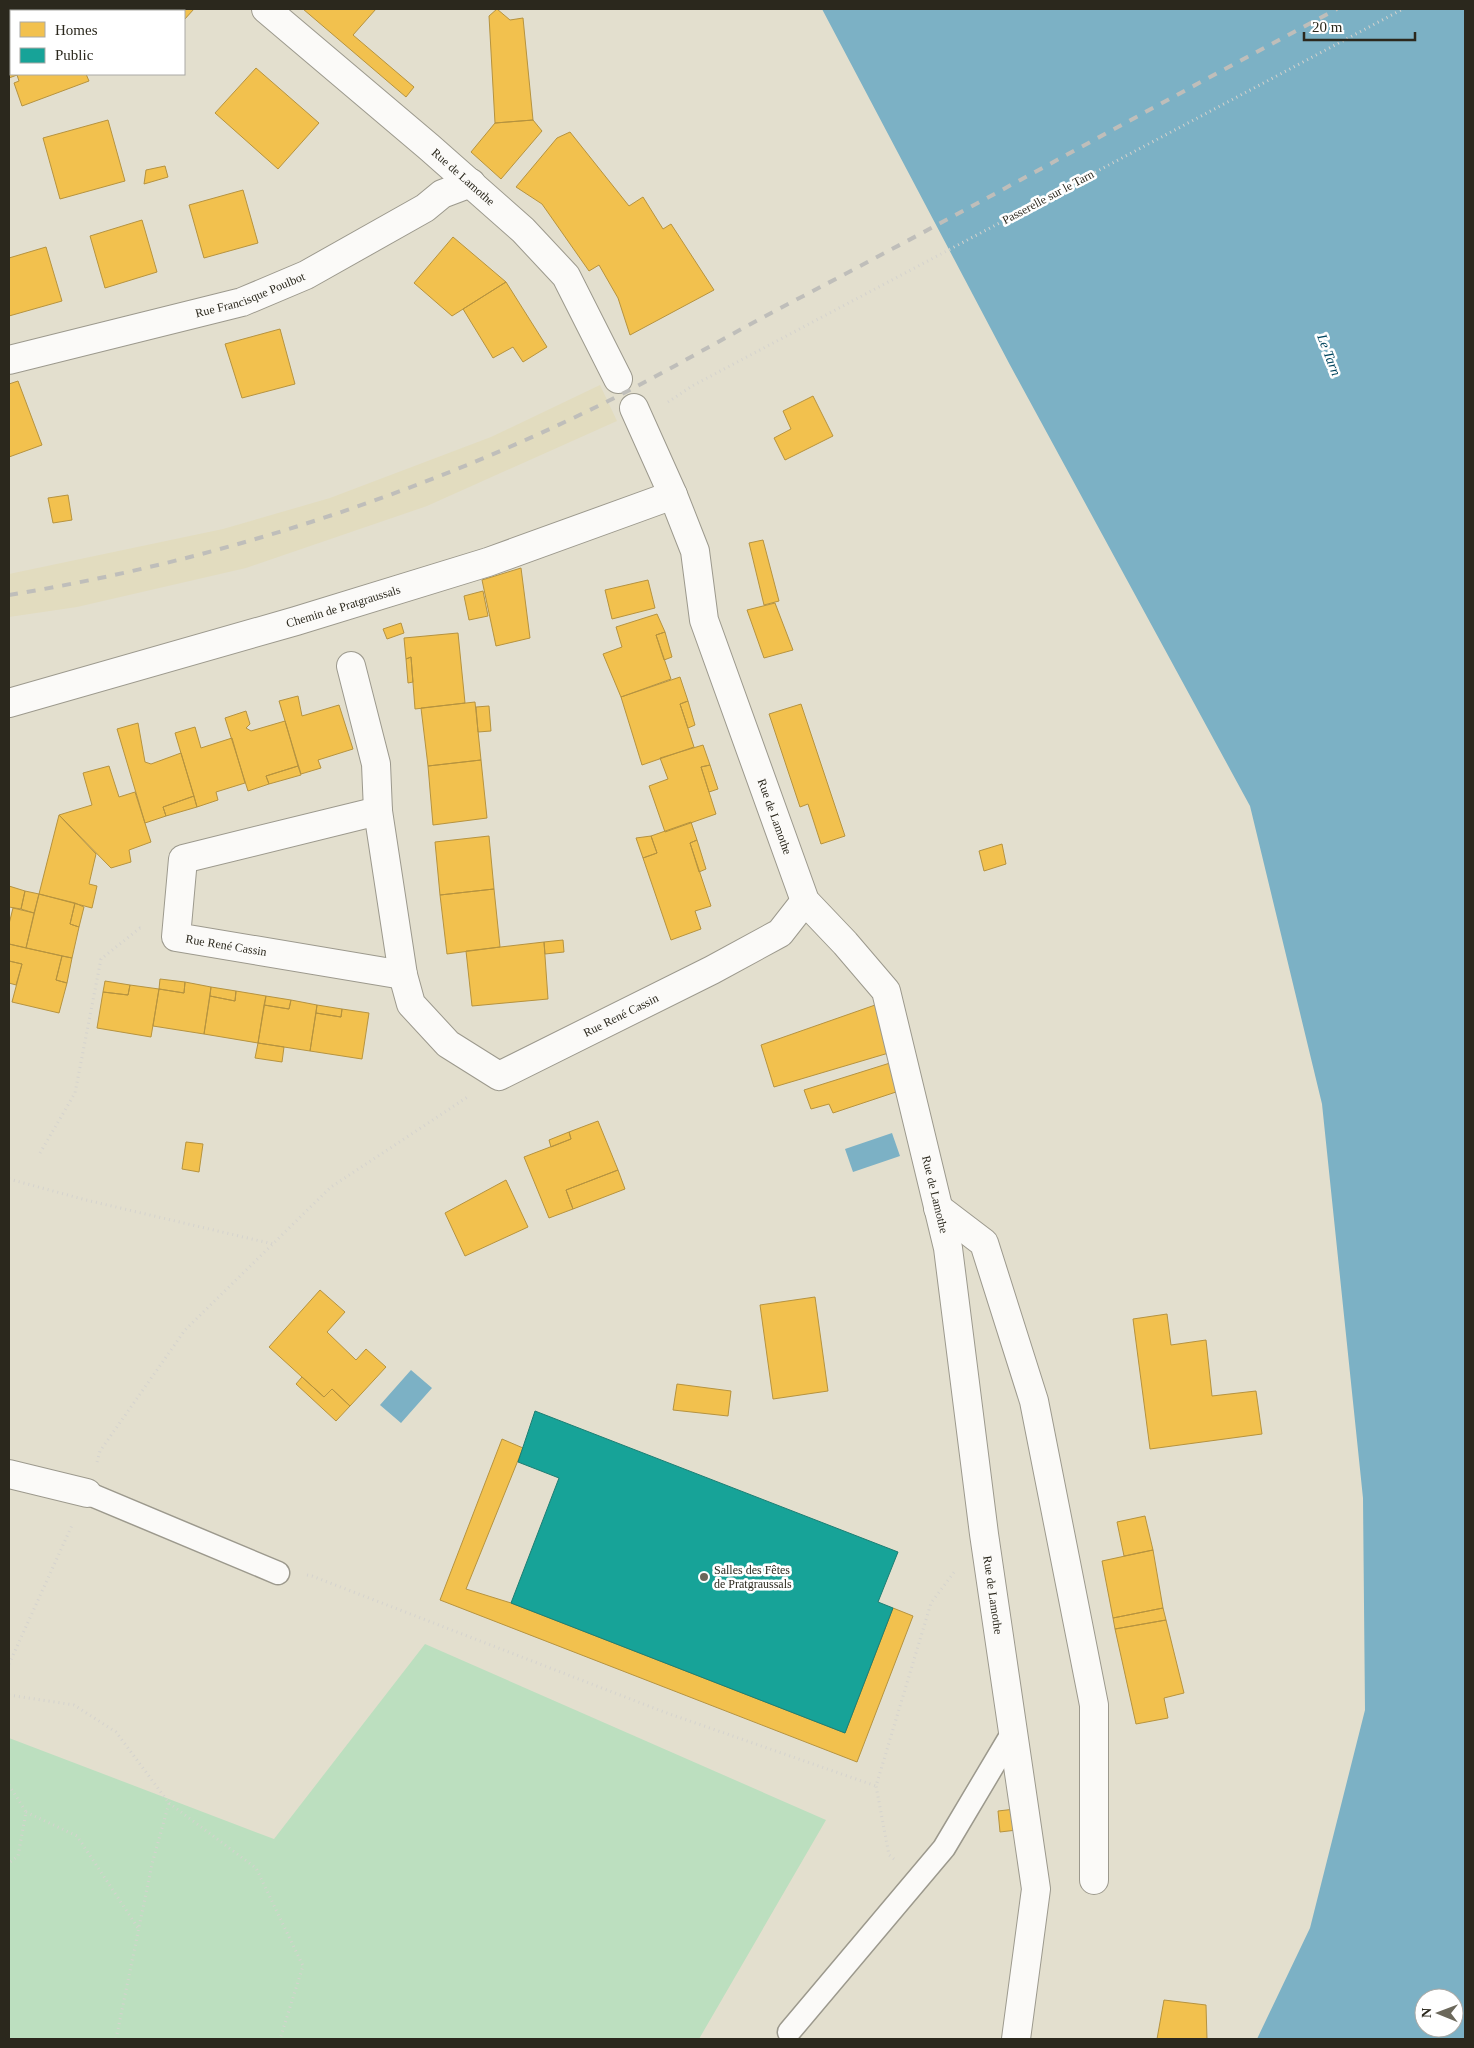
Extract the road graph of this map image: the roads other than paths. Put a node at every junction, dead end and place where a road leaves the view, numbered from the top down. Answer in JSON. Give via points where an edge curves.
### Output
{"nodes":[{"id":1,"x":266,"y":9,"type":"edge"},
{"id":2,"x":471,"y":184,"type":"junction"},
{"id":3,"x":9,"y":360,"type":"edge"},
{"id":4,"x":618,"y":379,"type":"dead end"},
{"id":5,"x":634,"y":408,"type":"dead end"},
{"id":6,"x":673,"y":495,"type":"junction"},
{"id":7,"x":351,"y":666,"type":"dead end"},
{"id":8,"x":9,"y":702,"type":"edge"},
{"id":9,"x":378,"y":811,"type":"junction"},
{"id":10,"x":806,"y":901,"type":"junction"},
{"id":11,"x":403,"y":976,"type":"junction"},
{"id":12,"x":938,"y":1208,"type":"junction"},
{"id":13,"x":9,"y":1474,"type":"edge"},
{"id":14,"x":87,"y":1492,"type":"joint"},
{"id":15,"x":278,"y":1573,"type":"road end"},
{"id":16,"x":1013,"y":1732,"type":"junction"},
{"id":17,"x":1094,"y":1880,"type":"dead end"},
{"id":18,"x":789,"y":2032,"type":"dead end"},
{"id":19,"x":1016,"y":2039,"type":"edge"}],
"edges":[{"from":1,"to":2,"type":"street","name":"Rue de Lamothe"},
{"from":2,"to":3,"type":"street","name":"Rue Francisque Poulbot","via":[[442,194],[425,208],[306,275],[242,302]]},
{"from":2,"to":4,"type":"street","name":"Rue de Lamothe","via":[[523,230],[566,276]]},
{"from":5,"to":6,"type":"street","name":"Rue de Lamothe"},
{"from":6,"to":8,"type":"street","name":"Chemin de Pratgraussals","via":[[488,562],[296,621]]},
{"from":6,"to":10,"type":"street","name":"Rue de Lamothe","via":[[694,552],[704,620]]},
{"from":7,"to":9,"type":"street","via":[[376,764]]},
{"from":9,"to":11,"type":"street"},
{"from":9,"to":11,"type":"street","name":"Rue René Cassin","via":[[183,860],[176,937]]},
{"from":10,"to":11,"type":"street","name":"Rue René Cassin","via":[[780,933],[499,1076],[448,1044],[411,1004]]},
{"from":10,"to":12,"type":"street","name":"Rue de Lamothe","via":[[886,991]]},
{"from":12,"to":16,"type":"street","name":"Rue de Lamothe","via":[[948,1248]]},
{"from":12,"to":17,"type":"street","via":[[984,1243],[1034,1401],[1094,1705]]},
{"from":13,"to":14,"type":"street"},
{"from":14,"to":15,"type":"lane"},
{"from":16,"to":18,"type":"lane","via":[[944,1848]]},
{"from":16,"to":19,"type":"street","name":"Rue de Lamothe","via":[[1036,1889]]}]}
